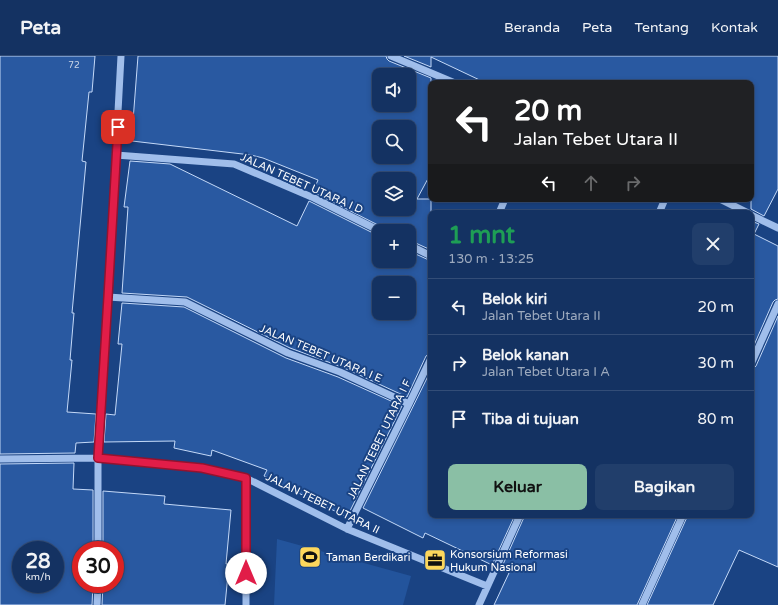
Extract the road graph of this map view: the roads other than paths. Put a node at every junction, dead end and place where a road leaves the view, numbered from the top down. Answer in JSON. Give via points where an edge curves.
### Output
{"nodes":[{"id":1,"x":121,"y":56,"type":"edge"},
{"id":2,"x":390,"y":56,"type":"edge"},
{"id":3,"x":447,"y":80,"type":"edge"},
{"id":4,"x":116,"y":155,"type":"junction"},
{"id":5,"x":726,"y":202,"type":"edge"},
{"id":6,"x":742,"y":210,"type":"edge"},
{"id":7,"x":754,"y":216,"type":"edge"},
{"id":8,"x":372,"y":227,"type":"edge"},
{"id":9,"x":778,"y":228,"type":"edge"},
{"id":10,"x":416,"y":248,"type":"edge"},
{"id":11,"x":428,"y":254,"type":"edge"},
{"id":12,"x":108,"y":297,"type":"junction"},
{"id":13,"x":778,"y":304,"type":"edge"},
{"id":14,"x":754,"y":357,"type":"edge"},
{"id":15,"x":428,"y":365,"type":"edge"},
{"id":16,"x":410,"y":404,"type":"junction"},
{"id":17,"x":98,"y":458,"type":"junction"},
{"id":18,"x":0,"y":459,"type":"edge"},
{"id":19,"x":246,"y":478,"type":"junction"},
{"id":20,"x":519,"y":518,"type":"edge"},
{"id":21,"x":682,"y":518,"type":"edge"},
{"id":22,"x":347,"y":529,"type":"junction"},
{"id":23,"x":98,"y":541,"type":"edge"},
{"id":24,"x":487,"y":586,"type":"junction"},
{"id":25,"x":98,"y":593,"type":"edge"},
{"id":26,"x":97,"y":605,"type":"edge"},
{"id":27,"x":246,"y":605,"type":"edge"},
{"id":28,"x":479,"y":605,"type":"edge"},
{"id":29,"x":642,"y":605,"type":"edge"}],
"edges":[{"from":1,"to":4,"type":"street"},
{"from":2,"to":3,"type":"street"},
{"from":4,"to":8,"type":"street","name":"JALAN TEBET UTARA I D","via":[[234,164],[314,198]]},
{"from":4,"to":12,"type":"street"},
{"from":5,"to":6,"type":"street"},
{"from":7,"to":9,"type":"street"},
{"from":10,"to":11,"type":"street"},
{"from":12,"to":16,"type":"street","name":"JALAN TEBET UTARA I E","via":[[185,302],[288,353],[340,372]]},
{"from":12,"to":17,"type":"street"},
{"from":13,"to":14,"type":"street"},
{"from":15,"to":16,"type":"street","name":"JALAN TEBET UTARA I F"},
{"from":16,"to":22,"type":"street","name":"JALAN TEBET UTARA I F"},
{"from":17,"to":18,"type":"street","name":"JALAN TEBET UTARA II"},
{"from":17,"to":19,"type":"street","name":"JALAN TEBET UTARA II","via":[[202,468]]},
{"from":17,"to":23,"type":"street"},
{"from":19,"to":22,"type":"street","name":"JALAN TEBET UTARA II"},
{"from":19,"to":27,"type":"street"},
{"from":20,"to":24,"type":"street"},
{"from":21,"to":29,"type":"street"},
{"from":22,"to":24,"type":"street","name":"JALAN TEBET UTARA II"},
{"from":24,"to":28,"type":"street"},
{"from":25,"to":26,"type":"street"}]}
